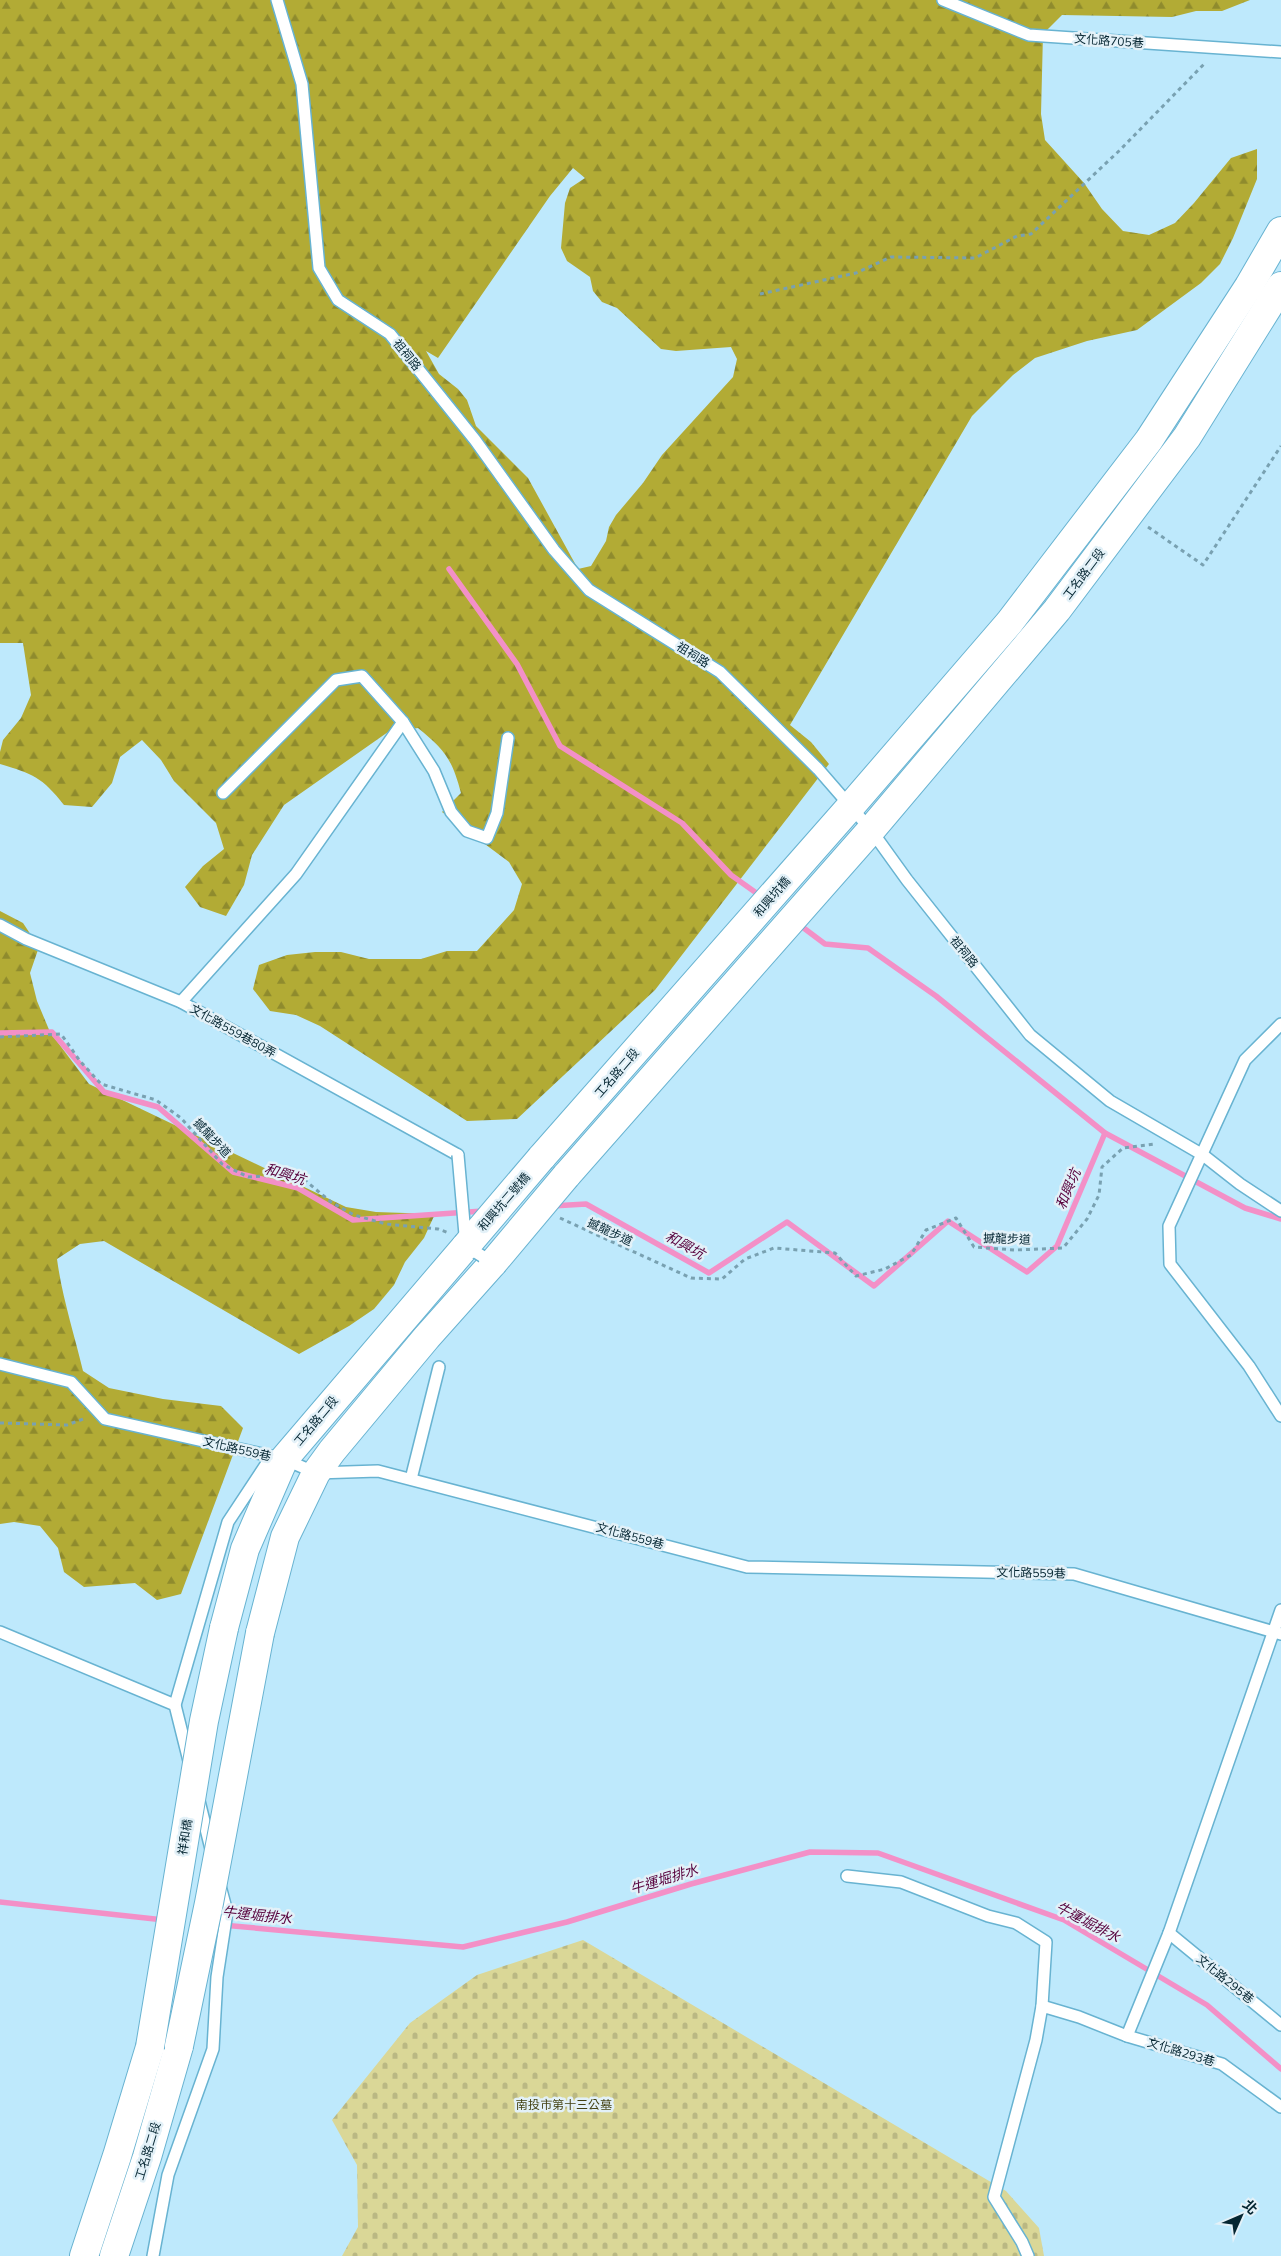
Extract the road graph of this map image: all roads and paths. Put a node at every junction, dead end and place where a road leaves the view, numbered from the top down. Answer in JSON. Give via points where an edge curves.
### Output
{"nodes":[{"id":1,"x":277,"y":0,"type":"edge"},
{"id":2,"x":943,"y":0,"type":"edge"},
{"id":3,"x":1218,"y":49,"type":"junction"},
{"id":4,"x":1281,"y":52,"type":"edge"},
{"id":5,"x":1281,"y":231,"type":"edge"},
{"id":6,"x":1277,"y":292,"type":"edge"},
{"id":7,"x":760,"y":294,"type":"dead end"},
{"id":8,"x":1281,"y":446,"type":"edge"},
{"id":9,"x":1129,"y":514,"type":"junction"},
{"id":10,"x":403,"y":722,"type":"junction"},
{"id":11,"x":508,"y":738,"type":"dead end"},
{"id":12,"x":223,"y":793,"type":"dead end"},
{"id":13,"x":852,"y":806,"type":"junction"},
{"id":14,"x":871,"y":830,"type":"junction"},
{"id":15,"x":0,"y":925,"type":"edge"},
{"id":16,"x":692,"y":987,"type":"joint"},
{"id":17,"x":181,"y":1002,"type":"junction"},
{"id":18,"x":1281,"y":1024,"type":"edge"},
{"id":19,"x":0,"y":1037,"type":"edge"},
{"id":20,"x":1180,"y":1142,"type":"junction"},
{"id":21,"x":1203,"y":1155,"type":"junction"},
{"id":22,"x":542,"y":1158,"type":"joint"},
{"id":23,"x":1281,"y":1211,"type":"edge"},
{"id":24,"x":558,"y":1217,"type":"dead end"},
{"id":25,"x":460,"y":1240,"type":"junction"},
{"id":26,"x":493,"y":1262,"type":"junction"},
{"id":27,"x":0,"y":1364,"type":"edge"},
{"id":28,"x":439,"y":1367,"type":"dead end"},
{"id":29,"x":100,"y":1414,"type":"junction"},
{"id":30,"x":1281,"y":1416,"type":"edge"},
{"id":31,"x":0,"y":1423,"type":"edge"},
{"id":32,"x":284,"y":1459,"type":"junction"},
{"id":33,"x":316,"y":1473,"type":"junction"},
{"id":34,"x":411,"y":1479,"type":"junction"},
{"id":35,"x":1281,"y":1610,"type":"edge"},
{"id":36,"x":224,"y":1628,"type":"joint"},
{"id":37,"x":0,"y":1632,"type":"edge"},
{"id":38,"x":1277,"y":1633,"type":"edge"},
{"id":39,"x":176,"y":1705,"type":"junction"},
{"id":40,"x":847,"y":1876,"type":"dead end"},
{"id":41,"x":1169,"y":1933,"type":"junction"},
{"id":42,"x":1042,"y":2006,"type":"junction"},
{"id":43,"x":1281,"y":2025,"type":"edge"},
{"id":44,"x":1127,"y":2036,"type":"junction"},
{"id":45,"x":1281,"y":2106,"type":"edge"},
{"id":46,"x":84,"y":2256,"type":"edge"},
{"id":47,"x":114,"y":2256,"type":"edge"},
{"id":48,"x":153,"y":2256,"type":"edge"},
{"id":49,"x":1028,"y":2256,"type":"edge"}],
"edges":[{"from":1,"to":13,"type":"lane","name":"祖祠路","via":[[302,84],[319,268],[338,300],[390,334],[475,440],[554,550],[589,590],[720,672]]},
{"from":2,"to":3,"type":"lane","name":"文化路705巷","via":[[1029,35]]},
{"from":3,"to":4,"type":"lane","name":"文化路705巷"},
{"from":3,"to":7,"type":"path","via":[[1120,150],[1032,234],[1017,236],[975,258],[891,257],[856,273]]},
{"from":5,"to":13,"type":"main road","via":[[1150,440],[1009,623]]},
{"from":6,"to":9,"type":"main road","name":"工名路二段","via":[[1187,437]]},
{"from":8,"to":9,"type":"path","via":[[1203,565]]},
{"from":9,"to":14,"type":"main road","name":"工名路二段","via":[[1057,610]]},
{"from":10,"to":11,"type":"lane","via":[[434,770],[451,812],[468,831],[486,838],[497,813]]},
{"from":10,"to":12,"type":"lane","via":[[362,676],[336,680]]},
{"from":10,"to":17,"type":"lane","via":[[296,874]]},
{"from":13,"to":14,"type":"lane","name":"祖祠路"},
{"from":13,"to":16,"type":"main road","name":"和興坑橋"},
{"from":14,"to":20,"type":"lane","name":"祖祠路","via":[[1030,1035],[1110,1101]]},
{"from":14,"to":26,"type":"main road","bridge":true},
{"from":15,"to":17,"type":"lane","name":"文化路559巷80弄","via":[[26,939]]},
{"from":16,"to":22,"type":"main road","name":"工名路二段"},
{"from":17,"to":25,"type":"lane","name":"文化路559巷80弄","bridge":true,"via":[[458,1155]]},
{"from":18,"to":21,"type":"lane","via":[[1245,1060]]},
{"from":19,"to":25,"type":"path","name":"撼龍步道","via":[[61,1034],[101,1084],[156,1100],[181,1118],[222,1164],[248,1177],[276,1175],[307,1182],[331,1202],[354,1214],[386,1224],[438,1229]]},
{"from":20,"to":21,"type":"lane","name":"祖祠路"},
{"from":20,"to":24,"type":"path","name":"撼龍步道","via":[[1123,1148],[1102,1168],[1099,1195],[1087,1219],[1062,1248],[1015,1250],[974,1247],[956,1218],[926,1230],[911,1255],[885,1269],[856,1276],[835,1253],[774,1248],[745,1259],[722,1279],[691,1278]]},
{"from":21,"to":23,"type":"lane","name":"祖祠路"},
{"from":21,"to":30,"type":"lane","via":[[1169,1226],[1170,1264],[1249,1366]]},
{"from":22,"to":25,"type":"main road","name":"和興坑二號橋","bridge":true},
{"from":25,"to":26,"type":"lane","bridge":true},
{"from":25,"to":32,"type":"main road","name":"工名路二段"},
{"from":26,"to":33,"type":"main road"},
{"from":27,"to":29,"type":"lane","name":"文化路559巷","via":[[71,1382]]},
{"from":28,"to":34,"type":"lane"},
{"from":29,"to":31,"type":"path","via":[[67,1425]]},
{"from":29,"to":32,"type":"lane","name":"文化路559巷","via":[[105,1419]]},
{"from":32,"to":33,"type":"lane","name":"文化路559巷"},
{"from":32,"to":36,"type":"main road","name":"工名路二段","via":[[245,1549]]},
{"from":32,"to":39,"type":"lane","via":[[265,1466],[228,1522]]},
{"from":33,"to":34,"type":"lane","name":"文化路559巷","via":[[378,1471]]},
{"from":33,"to":47,"type":"main road","name":"工名路二段","bridge":true,"via":[[286,1537],[260,1633],[180,2046]]},
{"from":34,"to":38,"type":"lane","name":"文化路559巷","via":[[746,1567],[1074,1574]]},
{"from":35,"to":38,"type":"lane"},
{"from":36,"to":46,"type":"main road","name":"祥和橋","bridge":true,"via":[[204,1721],[150,2047]]},
{"from":37,"to":39,"type":"lane"},
{"from":38,"to":41,"type":"lane"},
{"from":39,"to":48,"type":"lane","via":[[226,1912],[217,1976],[213,2049],[168,2175]]},
{"from":40,"to":42,"type":"lane","via":[[901,1882],[988,1916],[1016,1922],[1046,1942]]},
{"from":41,"to":43,"type":"lane","name":"文化路295巷"},
{"from":41,"to":44,"type":"lane"},
{"from":42,"to":44,"type":"lane","name":"文化路293巷"},
{"from":42,"to":49,"type":"lane","via":[[994,2197]]},
{"from":44,"to":45,"type":"lane","name":"文化路293巷","via":[[1222,2064]]}]}
